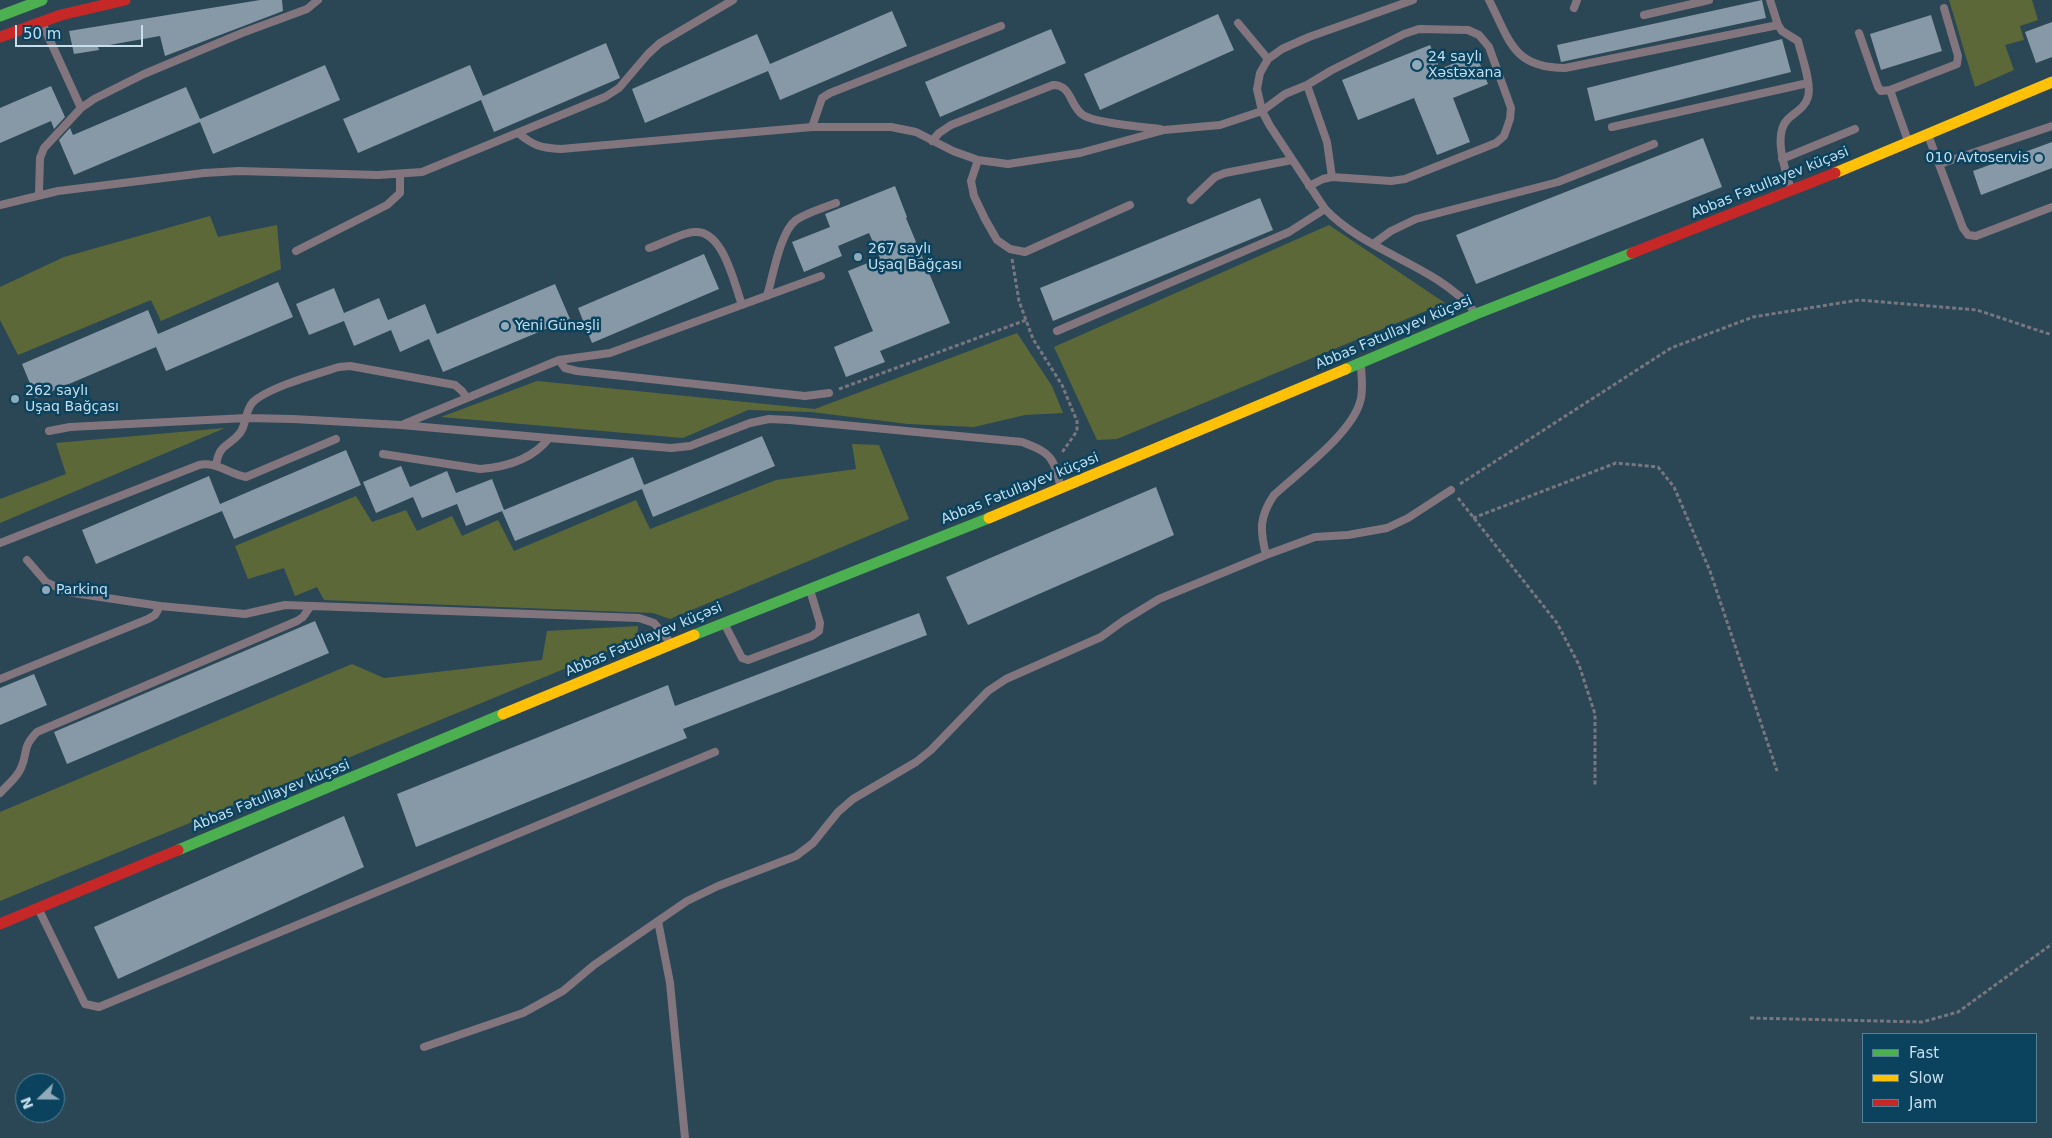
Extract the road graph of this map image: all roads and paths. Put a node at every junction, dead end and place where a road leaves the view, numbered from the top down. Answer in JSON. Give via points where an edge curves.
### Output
{"nodes":[{"id":1,"x":42,"y":0,"type":"edge"},
{"id":2,"x":125,"y":0,"type":"edge"},
{"id":3,"x":318,"y":0,"type":"edge"},
{"id":4,"x":733,"y":0,"type":"edge"},
{"id":5,"x":1413,"y":0,"type":"edge"},
{"id":6,"x":1489,"y":0,"type":"edge"},
{"id":7,"x":1577,"y":0,"type":"edge"},
{"id":8,"x":1709,"y":0,"type":"edge"},
{"id":9,"x":1770,"y":0,"type":"edge"},
{"id":10,"x":1574,"y":8,"type":"dead end"},
{"id":11,"x":1944,"y":8,"type":"dead end"},
{"id":12,"x":0,"y":16,"type":"edge"},
{"id":13,"x":1644,"y":16,"type":"dead end"},
{"id":14,"x":41,"y":20,"type":"junction"},
{"id":15,"x":1238,"y":22,"type":"dead end"},
{"id":16,"x":1778,"y":25,"type":"junction"},
{"id":17,"x":1001,"y":26,"type":"dead end"},
{"id":18,"x":1859,"y":34,"type":"dead end"},
{"id":19,"x":0,"y":37,"type":"edge"},
{"id":20,"x":1268,"y":59,"type":"junction"},
{"id":21,"x":2052,"y":82,"type":"edge"},
{"id":22,"x":1808,"y":84,"type":"junction"},
{"id":23,"x":1307,"y":85,"type":"junction"},
{"id":24,"x":1890,"y":90,"type":"junction"},
{"id":25,"x":81,"y":108,"type":"junction"},
{"id":26,"x":1262,"y":111,"type":"junction"},
{"id":27,"x":2052,"y":126,"type":"edge"},
{"id":28,"x":812,"y":127,"type":"junction"},
{"id":29,"x":1612,"y":127,"type":"dead end"},
{"id":30,"x":1855,"y":129,"type":"dead end"},
{"id":31,"x":1164,"y":130,"type":"junction"},
{"id":32,"x":518,"y":133,"type":"junction"},
{"id":33,"x":1928,"y":135,"type":"junction"},
{"id":34,"x":932,"y":141,"type":"junction"},
{"id":35,"x":1908,"y":143,"type":"junction"},
{"id":36,"x":1654,"y":144,"type":"dead end"},
{"id":37,"x":1782,"y":159,"type":"junction"},
{"id":38,"x":978,"y":160,"type":"junction"},
{"id":39,"x":1292,"y":160,"type":"junction"},
{"id":40,"x":1940,"y":164,"type":"junction"},
{"id":41,"x":400,"y":175,"type":"junction"},
{"id":42,"x":1332,"y":177,"type":"junction"},
{"id":43,"x":1310,"y":186,"type":"junction"},
{"id":44,"x":1791,"y":191,"type":"junction"},
{"id":45,"x":39,"y":194,"type":"junction"},
{"id":46,"x":1191,"y":200,"type":"dead end"},
{"id":47,"x":836,"y":203,"type":"dead end"},
{"id":48,"x":0,"y":204,"type":"edge"},
{"id":49,"x":1130,"y":205,"type":"dead end"},
{"id":50,"x":2052,"y":207,"type":"edge"},
{"id":51,"x":1324,"y":209,"type":"junction"},
{"id":52,"x":1373,"y":244,"type":"junction"},
{"id":53,"x":649,"y":248,"type":"dead end"},
{"id":54,"x":1010,"y":249,"type":"junction"},
{"id":55,"x":296,"y":251,"type":"dead end"},
{"id":56,"x":821,"y":276,"type":"dead end"},
{"id":57,"x":767,"y":296,"type":"junction"},
{"id":58,"x":742,"y":305,"type":"junction"},
{"id":59,"x":1476,"y":314,"type":"junction"},
{"id":60,"x":1026,"y":320,"type":"junction"},
{"id":61,"x":1057,"y":331,"type":"dead end"},
{"id":62,"x":2052,"y":335,"type":"edge"},
{"id":63,"x":559,"y":360,"type":"junction"},
{"id":64,"x":1361,"y":363,"type":"junction"},
{"id":65,"x":829,"y":392,"type":"joint"},
{"id":66,"x":467,"y":398,"type":"junction"},
{"id":67,"x":246,"y":418,"type":"junction"},
{"id":68,"x":402,"y":425,"type":"junction"},
{"id":69,"x":49,"y":431,"type":"dead end"},
{"id":70,"x":549,"y":438,"type":"junction"},
{"id":71,"x":336,"y":439,"type":"dead end"},
{"id":72,"x":383,"y":454,"type":"dead end"},
{"id":73,"x":1054,"y":462,"type":"junction"},
{"id":74,"x":216,"y":465,"type":"junction"},
{"id":75,"x":1061,"y":490,"type":"junction"},
{"id":76,"x":1451,"y":490,"type":"junction"},
{"id":77,"x":1473,"y":518,"type":"junction"},
{"id":78,"x":0,"y":543,"type":"edge"},
{"id":79,"x":1266,"y":555,"type":"junction"},
{"id":80,"x":27,"y":560,"type":"dead end"},
{"id":81,"x":810,"y":589,"type":"junction"},
{"id":82,"x":160,"y":606,"type":"junction"},
{"id":83,"x":310,"y":606,"type":"junction"},
{"id":84,"x":724,"y":623,"type":"junction"},
{"id":85,"x":671,"y":644,"type":"junction"},
{"id":86,"x":0,"y":679,"type":"edge"},
{"id":87,"x":715,"y":752,"type":"dead end"},
{"id":88,"x":1777,"y":771,"type":"dead end"},
{"id":89,"x":1595,"y":787,"type":"dead end"},
{"id":90,"x":0,"y":793,"type":"edge"},
{"id":91,"x":38,"y":908,"type":"junction"},
{"id":92,"x":658,"y":921,"type":"junction"},
{"id":93,"x":0,"y":924,"type":"edge"},
{"id":94,"x":2052,"y":944,"type":"edge"},
{"id":95,"x":1750,"y":1018,"type":"dead end"},
{"id":96,"x":424,"y":1047,"type":"dead end"},
{"id":97,"x":685,"y":1138,"type":"edge"}],
"edges":[{"from":1,"to":12,"type":"main road"},
{"from":2,"to":14,"type":"main road"},
{"from":3,"to":25,"type":"lane","via":[[307,9],[144,74]]},
{"from":4,"to":32,"type":"lane","via":[[660,43],[619,88],[605,97]]},
{"from":5,"to":20,"type":"lane","via":[[1309,37]]},
{"from":6,"to":16,"type":"lane","via":[[1513,47],[1535,65],[1548,68],[1565,68]]},
{"from":7,"to":10,"type":"lane"},
{"from":8,"to":13,"type":"lane"},
{"from":9,"to":16,"type":"lane"},
{"from":11,"to":24,"type":"lane","via":[[1958,56],[1957,64]]},
{"from":14,"to":19,"type":"main road"},
{"from":14,"to":25,"type":"lane"},
{"from":15,"to":20,"type":"lane"},
{"from":16,"to":22,"type":"lane","via":[[1798,40]]},
{"from":17,"to":28,"type":"lane","via":[[830,93],[822,98]]},
{"from":18,"to":24,"type":"lane","via":[[1878,87],[1881,91]]},
{"from":20,"to":26,"type":"lane","via":[[1260,73],[1257,89]]},
{"from":21,"to":33,"type":"main road","name":"Abbas Fətullayev küçəsi"},
{"from":22,"to":29,"type":"lane"},
{"from":22,"to":37,"type":"lane","via":[[1809,96],[1803,107],[1782,127]]},
{"from":23,"to":26,"type":"lane","via":[[1285,94]]},
{"from":23,"to":42,"type":"lane","via":[[1327,142]]},
{"from":23,"to":42,"type":"lane","via":[[1404,34],[1419,29],[1468,30],[1479,35],[1489,48],[1512,108],[1504,136],[1496,144],[1418,175],[1390,181]]},
{"from":24,"to":35,"type":"lane"},
{"from":25,"to":45,"type":"lane","via":[[44,148],[40,158]]},
{"from":26,"to":31,"type":"lane","via":[[1220,125]]},
{"from":26,"to":39,"type":"lane"},
{"from":27,"to":40,"type":"lane"},
{"from":28,"to":32,"type":"lane","via":[[561,149],[531,144]]},
{"from":28,"to":34,"type":"lane","via":[[891,127],[916,132]]},
{"from":30,"to":37,"type":"lane"},
{"from":31,"to":34,"type":"lane","via":[[1088,118],[1075,108],[1066,89],[1053,84],[951,125]]},
{"from":31,"to":38,"type":"lane","via":[[1080,153],[1008,164]]},
{"from":32,"to":41,"type":"lane","via":[[422,172]]},
{"from":33,"to":35,"type":"main road","name":"Abbas Fətullayev küçəsi"},
{"from":33,"to":40,"type":"lane"},
{"from":34,"to":38,"type":"lane"},
{"from":35,"to":44,"type":"main road","name":"Abbas Fətullayev küçəsi"},
{"from":36,"to":52,"type":"lane","via":[[1558,182],[1416,219],[1391,230]]},
{"from":37,"to":44,"type":"lane"},
{"from":38,"to":54,"type":"lane","via":[[971,181],[974,196],[997,240]]},
{"from":39,"to":43,"type":"lane"},
{"from":39,"to":46,"type":"lane","via":[[1216,177]]},
{"from":40,"to":50,"type":"lane","via":[[1968,235],[1976,236]]},
{"from":41,"to":45,"type":"lane","via":[[204,172]]},
{"from":41,"to":55,"type":"lane","via":[[400,193],[387,206]]},
{"from":42,"to":43,"type":"lane"},
{"from":43,"to":51,"type":"lane"},
{"from":44,"to":59,"type":"main road","name":"Abbas Fətullayev küçəsi"},
{"from":45,"to":48,"type":"lane"},
{"from":47,"to":57,"type":"lane","via":[[804,215],[786,230]]},
{"from":49,"to":54,"type":"lane","via":[[1025,252]]},
{"from":51,"to":52,"type":"lane"},
{"from":51,"to":61,"type":"lane","via":[[1288,232]]},
{"from":52,"to":59,"type":"lane","via":[[1436,278]]},
{"from":53,"to":58,"type":"lane","via":[[692,232],[704,232],[722,250]]},
{"from":54,"to":60,"type":"path","via":[[1019,301]]},
{"from":56,"to":57,"type":"lane"},
{"from":57,"to":58,"type":"lane"},
{"from":58,"to":63,"type":"lane","via":[[610,353]]},
{"from":59,"to":64,"type":"main road","name":"Abbas Fətullayev küçəsi"},
{"from":60,"to":65,"type":"path"},
{"from":60,"to":73,"type":"path","via":[[1033,339],[1062,385],[1077,421],[1077,432]]},
{"from":62,"to":76,"type":"path","via":[[1977,310],[1859,300],[1753,317],[1671,348]]},
{"from":63,"to":65,"type":"lane","via":[[565,368],[577,372],[805,396]]},
{"from":63,"to":66,"type":"lane"},
{"from":64,"to":75,"type":"main road","name":"Abbas Fətullayev küçəsi"},
{"from":64,"to":79,"type":"lane","via":[[1361,400],[1355,416],[1339,436],[1274,495],[1267,506],[1261,523]]},
{"from":66,"to":67,"type":"lane","via":[[455,385],[339,366],[266,393],[250,406]]},
{"from":66,"to":68,"type":"lane"},
{"from":67,"to":68,"type":"lane"},
{"from":67,"to":69,"type":"lane","via":[[70,427]]},
{"from":67,"to":74,"type":"lane","via":[[245,426],[237,436],[223,446]]},
{"from":68,"to":70,"type":"lane"},
{"from":70,"to":72,"type":"lane","via":[[542,447],[528,455],[494,468]]},
{"from":70,"to":73,"type":"lane","via":[[671,448],[690,446],[769,419],[1022,442],[1044,450]]},
{"from":71,"to":74,"type":"lane","via":[[246,477]]},
{"from":73,"to":75,"type":"lane"},
{"from":74,"to":78,"type":"lane","via":[[199,465]]},
{"from":75,"to":81,"type":"main road","name":"Abbas Fətullayev küçəsi"},
{"from":76,"to":77,"type":"path"},
{"from":76,"to":79,"type":"lane","via":[[1388,528],[1316,537]]},
{"from":77,"to":88,"type":"path","via":[[1616,463],[1658,467],[1674,487],[1710,571]]},
{"from":77,"to":89,"type":"path","via":[[1557,623],[1579,665],[1595,714]]},
{"from":79,"to":92,"type":"lane","via":[[1159,599],[1101,638],[1006,679],[988,691],[916,762],[838,812],[813,843],[796,856],[718,886],[687,901]]},
{"from":80,"to":82,"type":"lane","via":[[46,582],[67,592]]},
{"from":81,"to":84,"type":"main road","name":"Abbas Fətullayev küçəsi"},
{"from":81,"to":84,"type":"lane","via":[[820,623],[819,631],[812,636],[748,660],[742,658]]},
{"from":82,"to":83,"type":"lane","via":[[245,614],[285,605]]},
{"from":82,"to":86,"type":"lane","via":[[148,619]]},
{"from":83,"to":85,"type":"lane","via":[[639,618],[654,623]]},
{"from":83,"to":90,"type":"lane","via":[[297,621],[37,732],[25,746],[25,757],[17,776]]},
{"from":84,"to":85,"type":"main road","name":"Abbas Fətullayev küçəsi"},
{"from":85,"to":91,"type":"main road","name":"Abbas Fətullayev küçəsi"},
{"from":87,"to":91,"type":"lane","via":[[99,1007],[85,1004]]},
{"from":91,"to":93,"type":"main road","name":"Abbas Fətullayev küçəsi"},
{"from":92,"to":96,"type":"lane","via":[[594,965],[563,991],[522,1013]]},
{"from":92,"to":97,"type":"lane","via":[[670,983]]},
{"from":94,"to":95,"type":"path","via":[[1958,1012],[1922,1022]]}]}
